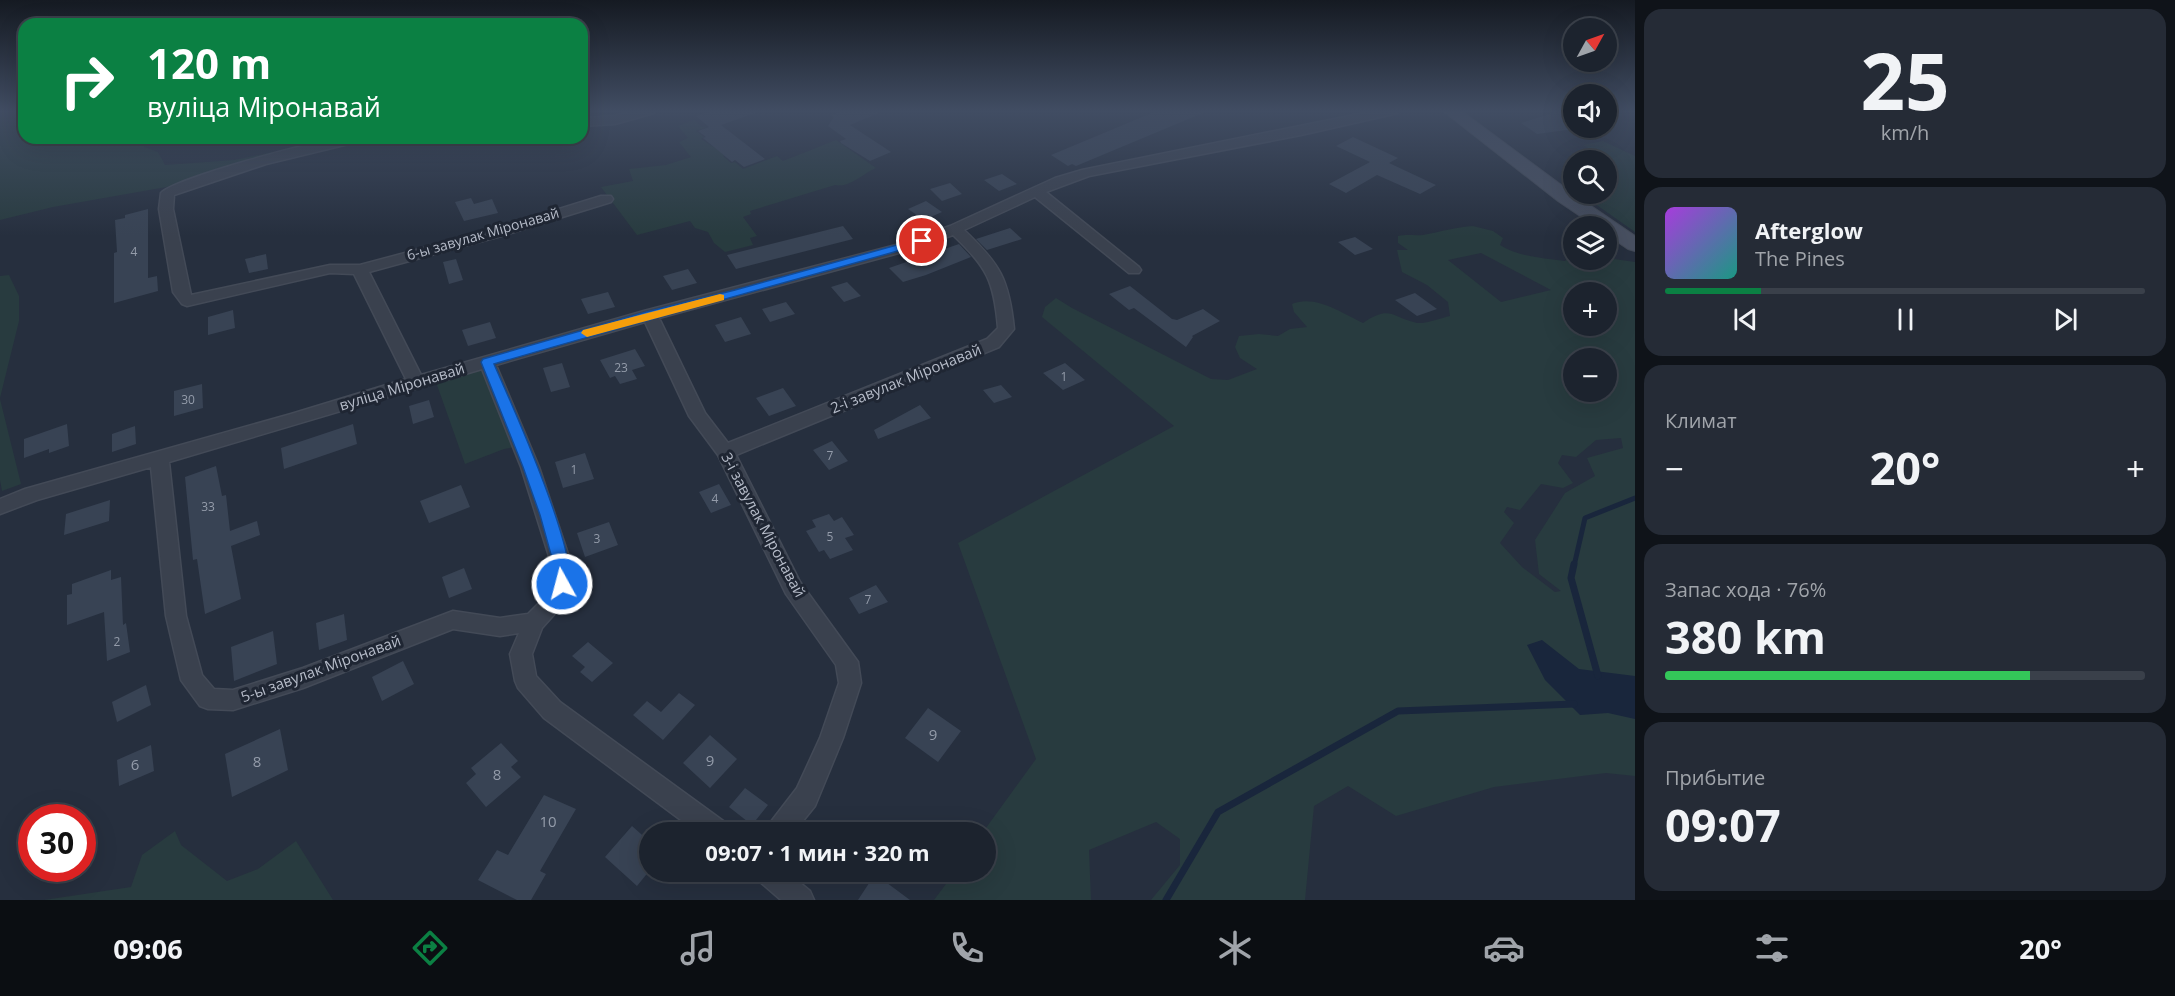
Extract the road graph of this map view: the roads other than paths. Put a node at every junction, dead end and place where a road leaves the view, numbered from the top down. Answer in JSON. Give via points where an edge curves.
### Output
{"nodes":[{"id":1,"x":293,"y":152,"type":"edge"},
{"id":2,"x":1197,"y":152,"type":"edge"},
{"id":3,"x":1506,"y":152,"type":"edge"},
{"id":4,"x":1036,"y":191,"type":"junction"},
{"id":5,"x":606,"y":199,"type":"dead end"},
{"id":6,"x":955,"y":229,"type":"junction"},
{"id":7,"x":1635,"y":245,"type":"edge"},
{"id":8,"x":360,"y":270,"type":"junction"},
{"id":9,"x":1134,"y":270,"type":"dead end"},
{"id":10,"x":650,"y":315,"type":"junction"},
{"id":11,"x":487,"y":362,"type":"junction"},
{"id":12,"x":416,"y":382,"type":"junction"},
{"id":13,"x":725,"y":452,"type":"junction"},
{"id":14,"x":159,"y":458,"type":"junction"},
{"id":15,"x":0,"y":507,"type":"edge"},
{"id":16,"x":534,"y":622,"type":"junction"},
{"id":17,"x":703,"y":822,"type":"edge"},
{"id":18,"x":787,"y":822,"type":"edge"},
{"id":19,"x":780,"y":882,"type":"edge"},
{"id":20,"x":801,"y":900,"type":"edge"}],
"edges":[{"from":1,"to":8,"type":"street","name":"6-ы завулак Міронавай","via":[[168,193],[166,209],[181,292],[187,301],[330,269]]},
{"from":2,"to":4,"type":"street","name":"вуліца Міронавай","via":[[1087,173]]},
{"from":3,"to":7,"type":"main road"},
{"from":4,"to":6,"type":"street","name":"вуліца Міронавай"},
{"from":4,"to":9,"type":"street"},
{"from":5,"to":8,"type":"street","name":"6-ы завулак Міронавай"},
{"from":6,"to":10,"type":"street","name":"вуліца Міронавай","via":[[905,247]]},
{"from":6,"to":13,"type":"street","name":"2-і завулак Міронавай","via":[[992,265],[1001,287],[1006,329],[993,343]]},
{"from":8,"to":12,"type":"street"},
{"from":10,"to":11,"type":"street","name":"вуліца Міронавай"},
{"from":10,"to":13,"type":"street","name":"3-і завулак Міронавай","via":[[698,416]]},
{"from":11,"to":12,"type":"street","name":"вуліца Міронавай"},
{"from":11,"to":16,"type":"street","via":[[530,467],[563,569],[562,584],[552,603]]},
{"from":12,"to":14,"type":"street","name":"вуліца Міронавай"},
{"from":13,"to":18,"type":"street","name":"3-і завулак Міронавай","via":[[793,588],[847,662],[850,683],[831,738],[806,797]]},
{"from":14,"to":15,"type":"street","name":"вуліца Міронавай"},
{"from":14,"to":16,"type":"street","name":"5-ы завулак Міронавай","via":[[176,616],[192,680],[208,699],[233,700],[303,678],[453,620],[501,627]]},
{"from":16,"to":17,"type":"street","via":[[521,654],[526,681],[552,710]]},
{"from":19,"to":20,"type":"street"}]}
